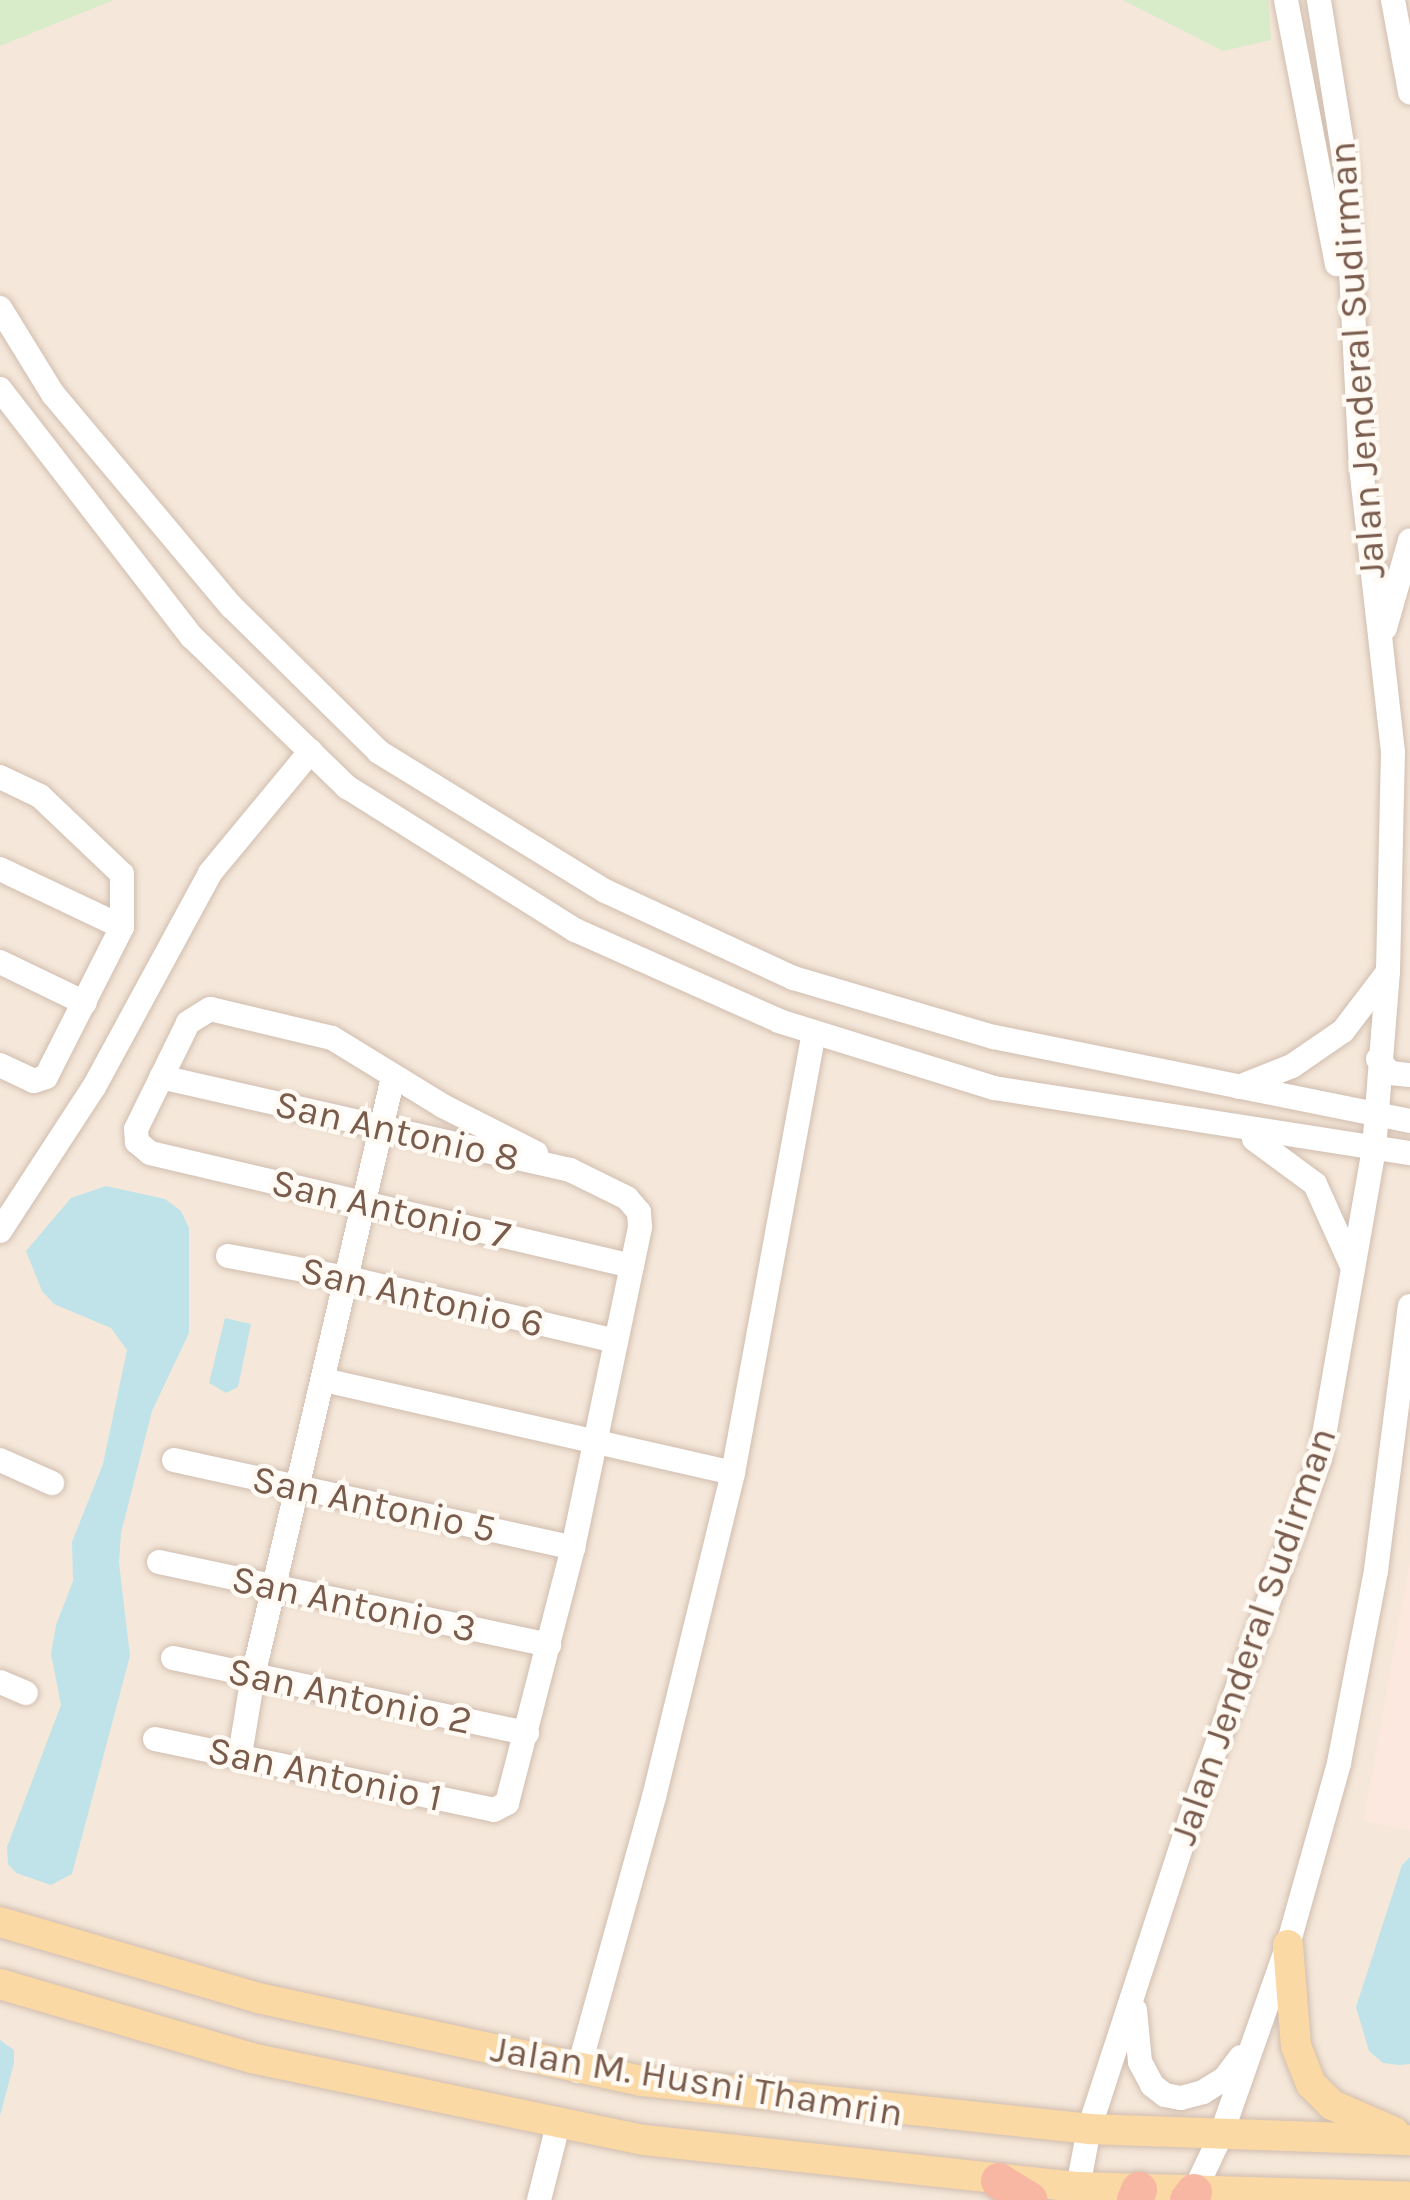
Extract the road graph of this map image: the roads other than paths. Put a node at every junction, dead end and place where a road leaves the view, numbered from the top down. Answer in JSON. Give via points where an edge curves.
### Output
{"nodes":[{"id":1,"x":1286,"y":0,"type":"edge"},
{"id":2,"x":1393,"y":0,"type":"edge"},
{"id":3,"x":1321,"y":12,"type":"edge"},
{"id":4,"x":1410,"y":92,"type":"edge"},
{"id":5,"x":0,"y":308,"type":"edge"},
{"id":6,"x":0,"y":389,"type":"edge"},
{"id":7,"x":1358,"y":397,"type":"junction"},
{"id":8,"x":1410,"y":540,"type":"edge"},
{"id":9,"x":1381,"y":648,"type":"junction"},
{"id":10,"x":311,"y":752,"type":"junction"},
{"id":11,"x":0,"y":777,"type":"edge"},
{"id":12,"x":0,"y":869,"type":"edge"},
{"id":13,"x":122,"y":927,"type":"junction"},
{"id":14,"x":0,"y":962,"type":"edge"},
{"id":15,"x":1388,"y":971,"type":"junction"},
{"id":16,"x":85,"y":1003,"type":"junction"},
{"id":17,"x":814,"y":1032,"type":"junction"},
{"id":18,"x":1378,"y":1059,"type":"junction"},
{"id":19,"x":0,"y":1065,"type":"edge"},
{"id":20,"x":1410,"y":1075,"type":"edge"},
{"id":21,"x":161,"y":1077,"type":"junction"},
{"id":22,"x":393,"y":1077,"type":"junction"},
{"id":23,"x":1237,"y":1088,"type":"junction"},
{"id":24,"x":1375,"y":1116,"type":"junction"},
{"id":25,"x":1410,"y":1121,"type":"edge"},
{"id":26,"x":381,"y":1127,"type":"junction"},
{"id":27,"x":1233,"y":1129,"type":"junction"},
{"id":28,"x":1373,"y":1149,"type":"junction"},
{"id":29,"x":1410,"y":1153,"type":"edge"},
{"id":30,"x":570,"y":1170,"type":"junction"},
{"id":31,"x":364,"y":1203,"type":"junction"},
{"id":32,"x":0,"y":1232,"type":"edge"},
{"id":33,"x":228,"y":1256,"type":"dead end"},
{"id":34,"x":632,"y":1265,"type":"junction"},
{"id":35,"x":1356,"y":1276,"type":"junction"},
{"id":36,"x":347,"y":1278,"type":"junction"},
{"id":37,"x":1410,"y":1306,"type":"edge"},
{"id":38,"x":616,"y":1341,"type":"junction"},
{"id":39,"x":324,"y":1379,"type":"junction"},
{"id":40,"x":595,"y":1442,"type":"junction"},
{"id":41,"x":0,"y":1460,"type":"edge"},
{"id":42,"x":174,"y":1460,"type":"dead end"},
{"id":43,"x":734,"y":1473,"type":"junction"},
{"id":44,"x":52,"y":1484,"type":"dead end"},
{"id":45,"x":298,"y":1487,"type":"junction"},
{"id":46,"x":573,"y":1548,"type":"junction"},
{"id":47,"x":159,"y":1562,"type":"dead end"},
{"id":48,"x":277,"y":1587,"type":"junction"},
{"id":49,"x":549,"y":1645,"type":"junction"},
{"id":50,"x":173,"y":1658,"type":"dead end"},
{"id":51,"x":253,"y":1676,"type":"junction"},
{"id":52,"x":0,"y":1682,"type":"edge"},
{"id":53,"x":26,"y":1693,"type":"dead end"},
{"id":54,"x":527,"y":1732,"type":"junction"},
{"id":55,"x":155,"y":1739,"type":"dead end"},
{"id":56,"x":240,"y":1755,"type":"junction"},
{"id":57,"x":0,"y":1922,"type":"edge"},
{"id":58,"x":1288,"y":1945,"type":"junction"},
{"id":59,"x":0,"y":1984,"type":"edge"},
{"id":60,"x":1136,"y":1985,"type":"junction"},
{"id":61,"x":1265,"y":2013,"type":"junction"},
{"id":62,"x":578,"y":2071,"type":"junction"},
{"id":63,"x":558,"y":2125,"type":"junction"},
{"id":64,"x":1089,"y":2129,"type":"junction"},
{"id":65,"x":1221,"y":2135,"type":"junction"},
{"id":66,"x":1410,"y":2139,"type":"edge"},
{"id":67,"x":1078,"y":2187,"type":"junction"},
{"id":68,"x":1014,"y":2190,"type":"edge"},
{"id":69,"x":1137,"y":2195,"type":"edge"},
{"id":70,"x":1191,"y":2196,"type":"edge"},
{"id":71,"x":1410,"y":2197,"type":"edge"},
{"id":72,"x":539,"y":2200,"type":"edge"}],
"edges":[{"from":1,"to":7,"type":"street"},
{"from":2,"to":4,"type":"street"},
{"from":3,"to":7,"type":"street","name":"Jalan Jenderal Sudirman","via":[[1346,170]]},
{"from":5,"to":23,"type":"street","via":[[53,394],[232,607],[379,752],[604,891],[793,977],[994,1037]]},
{"from":6,"to":10,"type":"street","via":[[192,637]]},
{"from":7,"to":9,"type":"street","name":"Jalan Jenderal Sudirman"},
{"from":8,"to":9,"type":"street"},
{"from":9,"to":15,"type":"street","name":"Jalan Jenderal Sudirman","via":[[1393,752]]},
{"from":10,"to":17,"type":"street","via":[[347,787],[575,930]]},
{"from":10,"to":32,"type":"street","via":[[210,873],[94,1087]]},
{"from":11,"to":13,"type":"street","via":[[40,796],[122,874]]},
{"from":12,"to":13,"type":"street"},
{"from":13,"to":16,"type":"street"},
{"from":14,"to":16,"type":"street"},
{"from":15,"to":18,"type":"street","name":"Jalan Jenderal Sudirman"},
{"from":15,"to":23,"type":"street","via":[[1343,1031],[1292,1066]]},
{"from":16,"to":19,"type":"street","via":[[46,1077],[34,1082]]},
{"from":17,"to":27,"type":"street","via":[[994,1088]]},
{"from":17,"to":43,"type":"street"},
{"from":18,"to":20,"type":"street","via":[[1390,1073]]},
{"from":18,"to":24,"type":"street","name":"Jalan Jenderal Sudirman"},
{"from":21,"to":22,"type":"street","via":[[188,1023],[210,1009],[332,1038]]},
{"from":21,"to":26,"type":"street","name":"San Antonio 8"},
{"from":21,"to":31,"type":"street","name":"San Antonio 7","via":[[136,1129],[150,1153]]},
{"from":22,"to":26,"type":"street"},
{"from":22,"to":30,"type":"street"},
{"from":23,"to":24,"type":"street"},
{"from":24,"to":25,"type":"street"},
{"from":24,"to":28,"type":"street","name":"Jalan Jenderal Sudirman"},
{"from":26,"to":30,"type":"street","name":"San Antonio 8"},
{"from":26,"to":31,"type":"street"},
{"from":27,"to":28,"type":"street"},
{"from":27,"to":35,"type":"street","via":[[1274,1149],[1315,1184]]},
{"from":28,"to":29,"type":"street"},
{"from":28,"to":35,"type":"street","name":"Jalan Jenderal Sudirman"},
{"from":30,"to":34,"type":"street","name":"San Antonio 8","via":[[639,1212]]},
{"from":31,"to":34,"type":"street","name":"San Antonio 7"},
{"from":31,"to":36,"type":"street"},
{"from":33,"to":36,"type":"street","name":"San Antonio 6"},
{"from":34,"to":38,"type":"street"},
{"from":35,"to":60,"type":"street","name":"Jalan Jenderal Sudirman","via":[[1320,1458]]},
{"from":36,"to":38,"type":"street","name":"San Antonio 6"},
{"from":36,"to":39,"type":"street"},
{"from":37,"to":58,"type":"street","name":"Jalan Jenderal Sudirman","via":[[1340,1763]]},
{"from":38,"to":40,"type":"street"},
{"from":39,"to":40,"type":"street"},
{"from":39,"to":45,"type":"street"},
{"from":40,"to":43,"type":"street"},
{"from":40,"to":46,"type":"street"},
{"from":41,"to":44,"type":"street"},
{"from":42,"to":45,"type":"street","name":"San Antonio 5"},
{"from":43,"to":62,"type":"street"},
{"from":45,"to":46,"type":"street","name":"San Antonio 5"},
{"from":45,"to":48,"type":"street"},
{"from":46,"to":49,"type":"street"},
{"from":47,"to":48,"type":"street","name":"San Antonio 3"},
{"from":48,"to":49,"type":"street","name":"San Antonio 3"},
{"from":48,"to":51,"type":"street"},
{"from":49,"to":54,"type":"street"},
{"from":50,"to":51,"type":"street","name":"San Antonio 2"},
{"from":51,"to":54,"type":"street","name":"San Antonio 2"},
{"from":51,"to":56,"type":"street"},
{"from":52,"to":53,"type":"street"},
{"from":54,"to":56,"type":"street","name":"San Antonio 1","via":[[507,1803],[494,1810]]},
{"from":55,"to":56,"type":"street","name":"San Antonio 1"},
{"from":57,"to":62,"type":"main road","name":"Jalan M. Husni Thamrin","via":[[258,1998]]},
{"from":58,"to":61,"type":"street","name":"Jalan Jenderal Sudirman"},
{"from":58,"to":66,"type":"main road","via":[[1296,2046],[1311,2084],[1346,2112]]},
{"from":59,"to":63,"type":"main road","name":"Jalan M. Husni Thamrin","via":[[251,2058]]},
{"from":60,"to":61,"type":"street","via":[[1140,2062],[1153,2085],[1173,2097],[1225,2078]]},
{"from":60,"to":64,"type":"street","name":"Jalan Jenderal Sudirman"},
{"from":61,"to":65,"type":"street","name":"Jalan Jenderal Sudirman"},
{"from":62,"to":64,"type":"main road","name":"Jalan M. Husni Thamrin"},
{"from":63,"to":68,"type":"main road","name":"Jalan M. Husni Thamrin"},
{"from":63,"to":72,"type":"street"},
{"from":64,"to":65,"type":"main road","name":"Jalan M. Husni Thamrin"},
{"from":64,"to":67,"type":"street","name":"Jalan Jenderal Sudirman"},
{"from":65,"to":66,"type":"main road","name":"Jalan M. Husni Thamrin"},
{"from":65,"to":70,"type":"street","name":"Jalan Jenderal Sudirman"},
{"from":67,"to":68,"type":"main road","name":"Jalan M. Husni Thamrin"},
{"from":67,"to":69,"type":"main road","name":"Jalan M. Husni Thamrin"},
{"from":69,"to":70,"type":"main road","name":"Jalan M. Husni Thamrin"},
{"from":70,"to":71,"type":"main road","name":"Jalan M. Husni Thamrin"}]}
